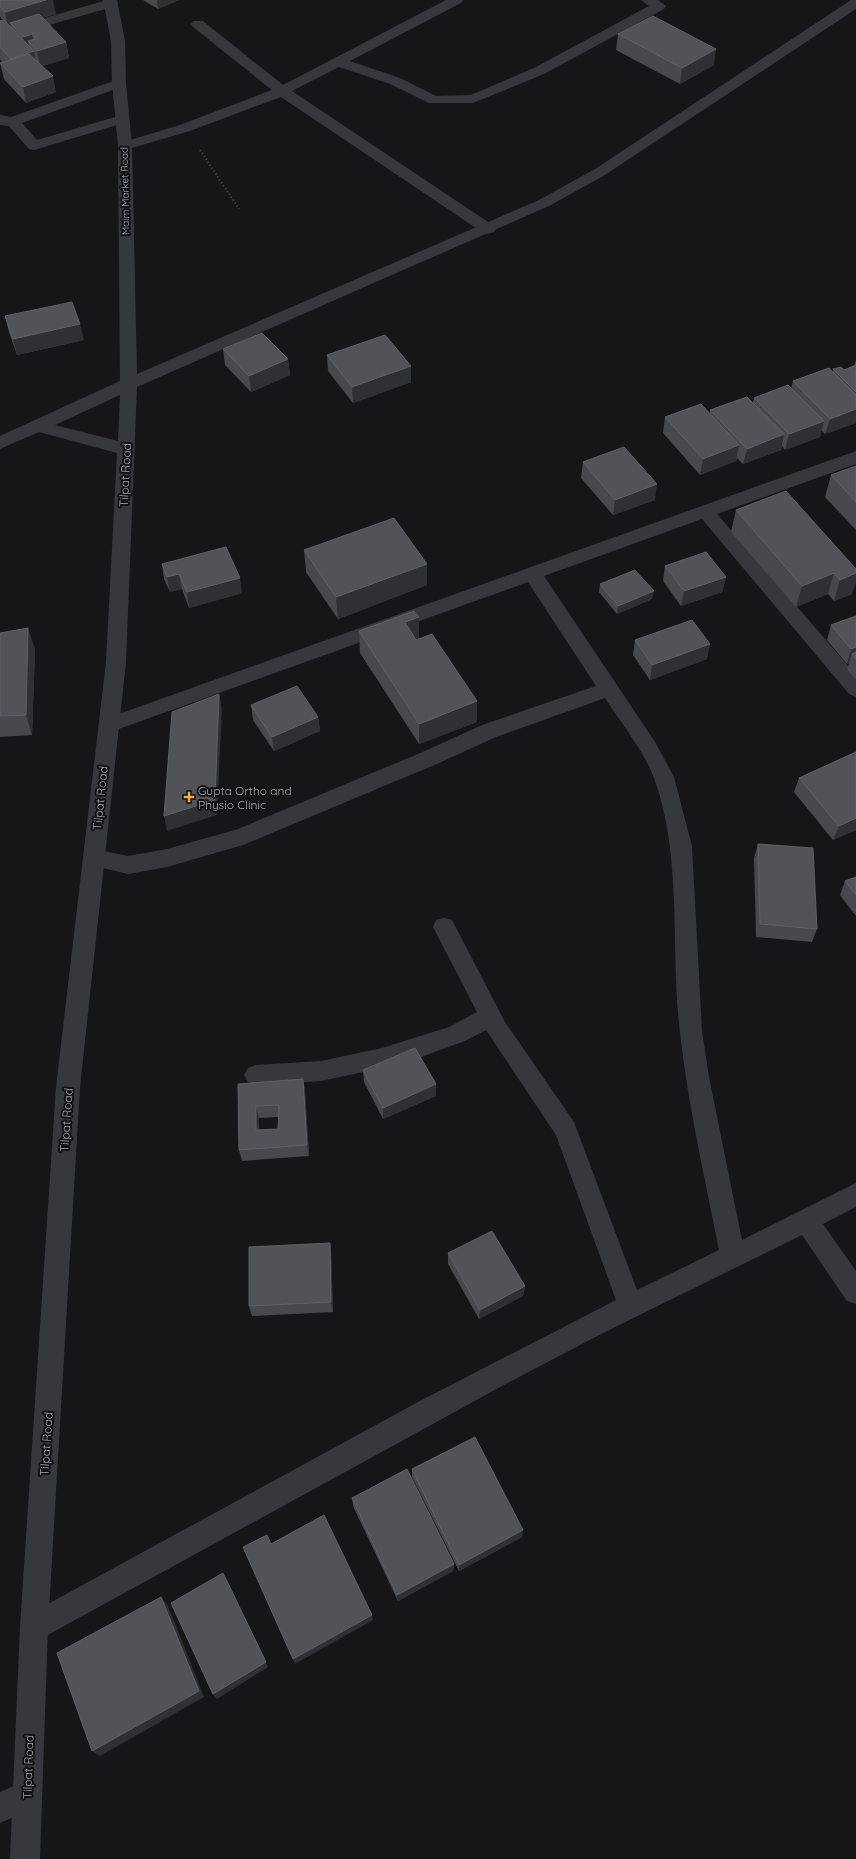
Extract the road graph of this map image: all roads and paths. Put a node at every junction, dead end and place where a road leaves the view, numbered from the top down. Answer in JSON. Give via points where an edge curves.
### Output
{"nodes":[{"id":1,"x":456,"y":0,"type":"edge"},
{"id":2,"x":648,"y":0,"type":"edge"},
{"id":3,"x":110,"y":1,"type":"edge"},
{"id":4,"x":856,"y":3,"type":"edge"},
{"id":5,"x":198,"y":24,"type":"dead end"},
{"id":6,"x":0,"y":34,"type":"edge"},
{"id":7,"x":338,"y":62,"type":"junction"},
{"id":8,"x":119,"y":83,"type":"junction"},
{"id":9,"x":282,"y":91,"type":"junction"},
{"id":10,"x":122,"y":119,"type":"junction"},
{"id":11,"x":6,"y":120,"type":"edge"},
{"id":12,"x":185,"y":128,"type":"junction"},
{"id":13,"x":125,"y":146,"type":"junction"},
{"id":14,"x":239,"y":209,"type":"dead end"},
{"id":15,"x":488,"y":229,"type":"junction"},
{"id":16,"x":129,"y":384,"type":"junction"},
{"id":17,"x":36,"y":426,"type":"junction"},
{"id":18,"x":0,"y":443,"type":"edge"},
{"id":19,"x":126,"y":449,"type":"junction"},
{"id":20,"x":856,"y":457,"type":"edge"},
{"id":21,"x":705,"y":511,"type":"junction"},
{"id":22,"x":533,"y":574,"type":"junction"},
{"id":23,"x":609,"y":689,"type":"junction"},
{"id":24,"x":856,"y":689,"type":"edge"},
{"id":25,"x":109,"y":725,"type":"junction"},
{"id":26,"x":94,"y":858,"type":"junction"},
{"id":27,"x":444,"y":927,"type":"dead end"},
{"id":28,"x":490,"y":1016,"type":"junction"},
{"id":29,"x":256,"y":1075,"type":"dead end"},
{"id":30,"x":856,"y":1194,"type":"edge"},
{"id":31,"x":806,"y":1221,"type":"junction"},
{"id":32,"x":733,"y":1256,"type":"junction"},
{"id":33,"x":856,"y":1292,"type":"edge"},
{"id":34,"x":630,"y":1307,"type":"junction"},
{"id":35,"x":34,"y":1627,"type":"junction"},
{"id":36,"x":27,"y":1795,"type":"junction"},
{"id":37,"x":0,"y":1808,"type":"edge"},
{"id":38,"x":25,"y":1859,"type":"edge"}],
"edges":[{"from":1,"to":7,"type":"street"},
{"from":2,"to":7,"type":"street","via":[[659,6],[539,71],[473,99],[434,100],[395,81]]},
{"from":3,"to":6,"type":"street"},
{"from":3,"to":8,"type":"street","name":"Maim Market Road","via":[[118,41]]},
{"from":4,"to":15,"type":"street","via":[[600,172],[544,203]]},
{"from":5,"to":9,"type":"street"},
{"from":7,"to":9,"type":"street"},
{"from":8,"to":10,"type":"street","name":"Maim Market Road"},
{"from":8,"to":11,"type":"street"},
{"from":9,"to":12,"type":"street"},
{"from":9,"to":15,"type":"street"},
{"from":10,"to":11,"type":"street","via":[[34,146]]},
{"from":10,"to":13,"type":"street","name":"Maim Market Road"},
{"from":12,"to":13,"type":"street"},
{"from":12,"to":14,"type":"path"},
{"from":13,"to":16,"type":"street","name":"Maim Market Road"},
{"from":15,"to":16,"type":"street"},
{"from":16,"to":17,"type":"street"},
{"from":16,"to":19,"type":"street","name":"Tilpat Road"},
{"from":17,"to":18,"type":"street"},
{"from":17,"to":19,"type":"street"},
{"from":19,"to":25,"type":"street","name":"Tilpat Road","via":[[116,662]]},
{"from":20,"to":21,"type":"street"},
{"from":21,"to":22,"type":"street"},
{"from":21,"to":24,"type":"street"},
{"from":22,"to":23,"type":"street"},
{"from":22,"to":25,"type":"street"},
{"from":23,"to":26,"type":"street","via":[[490,731],[243,836],[167,858],[128,865]]},
{"from":23,"to":32,"type":"street","via":[[648,748],[664,778],[681,846],[693,1046]]},
{"from":25,"to":26,"type":"street","name":"Tilpat Road"},
{"from":26,"to":35,"type":"street","name":"Tilpat Road","via":[[68,1087]]},
{"from":27,"to":28,"type":"street"},
{"from":28,"to":29,"type":"street","via":[[457,1034],[382,1058],[321,1071]]},
{"from":28,"to":34,"type":"street","via":[[566,1130]]},
{"from":30,"to":31,"type":"street"},
{"from":31,"to":32,"type":"street"},
{"from":31,"to":33,"type":"street"},
{"from":32,"to":34,"type":"street"},
{"from":34,"to":35,"type":"street","via":[[423,1412]]},
{"from":35,"to":36,"type":"street","name":"Tilpat Road"},
{"from":36,"to":37,"type":"street"},
{"from":36,"to":38,"type":"street","name":"Tilpat Road"}]}
